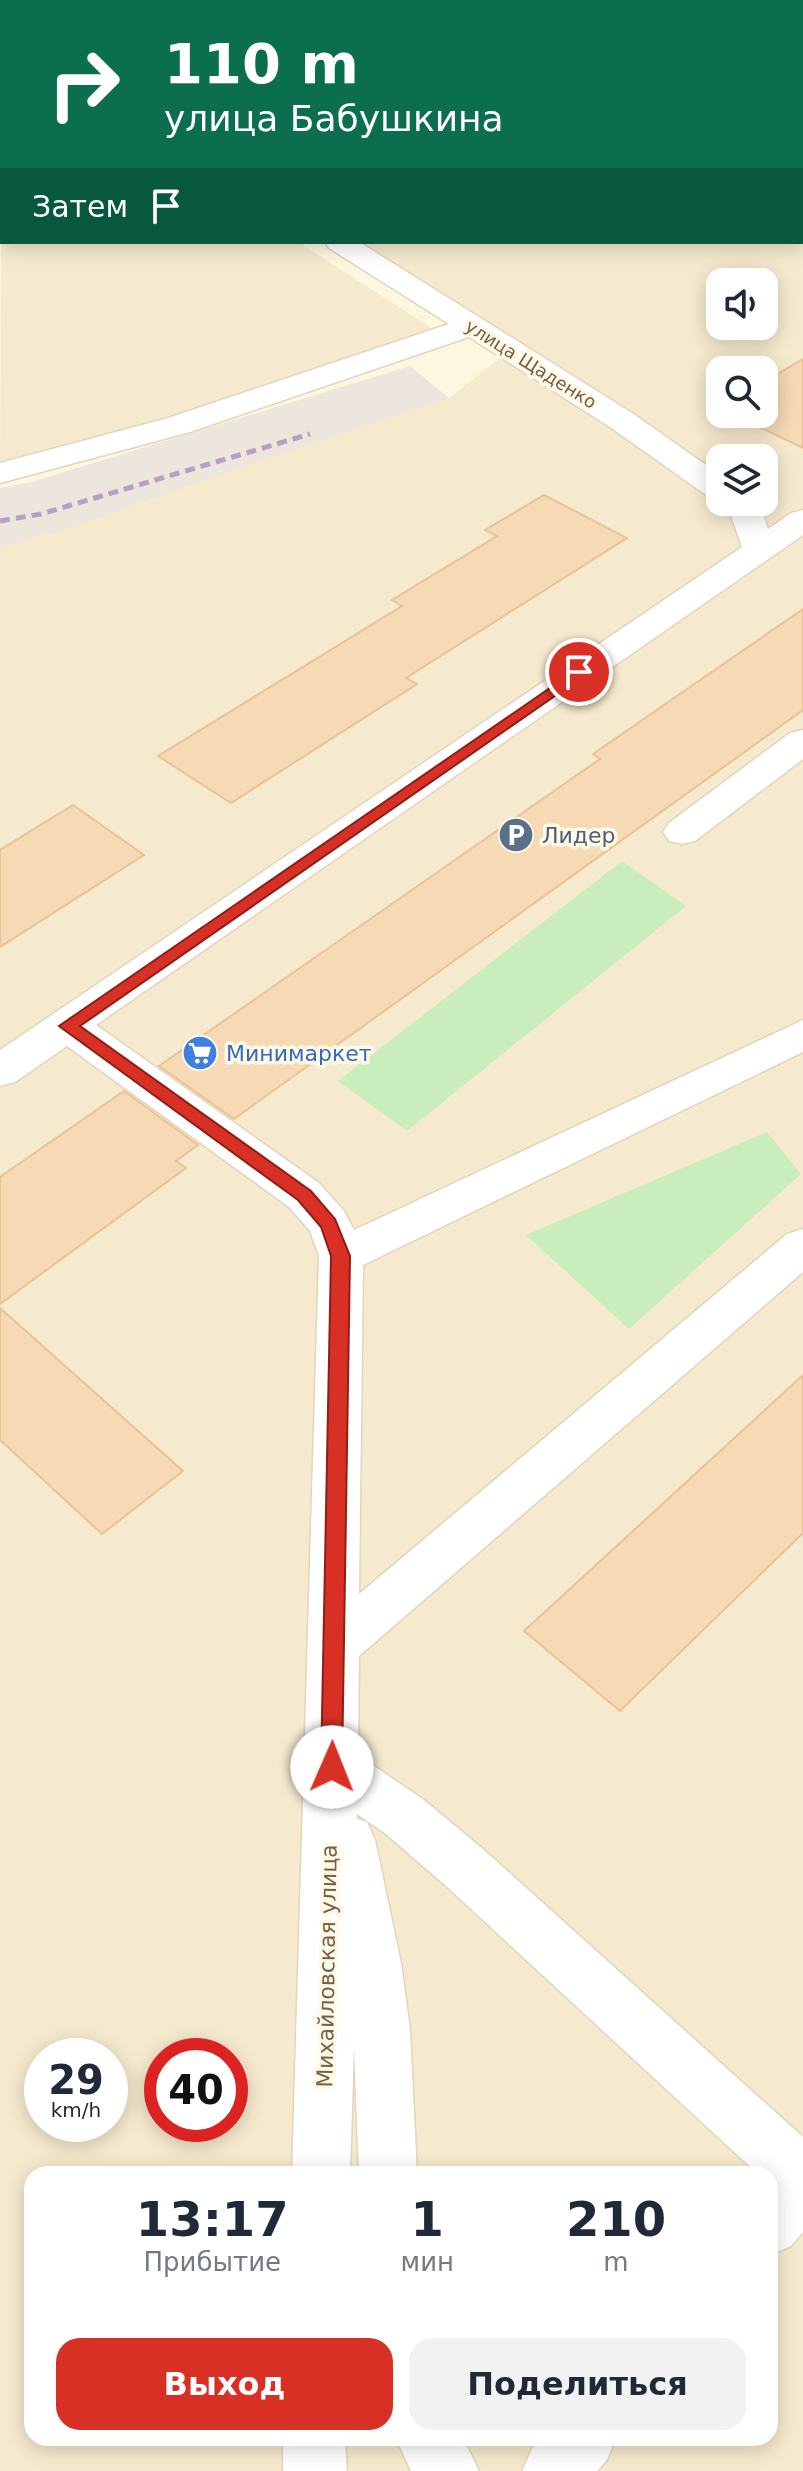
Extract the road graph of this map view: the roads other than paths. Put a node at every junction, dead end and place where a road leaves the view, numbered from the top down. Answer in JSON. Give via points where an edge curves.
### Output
{"nodes":[{"id":1,"x":342,"y":244,"type":"edge"},
{"id":2,"x":472,"y":326,"type":"junction"},
{"id":3,"x":0,"y":473,"type":"edge"},
{"id":4,"x":706,"y":480,"type":"edge"},
{"id":5,"x":752,"y":516,"type":"edge"},
{"id":6,"x":786,"y":538,"type":"edge"},
{"id":7,"x":803,"y":741,"type":"edge"},
{"id":8,"x":682,"y":832,"type":"dead end"},
{"id":9,"x":68,"y":1026,"type":"junction"},
{"id":10,"x":803,"y":1035,"type":"edge"},
{"id":11,"x":0,"y":1071,"type":"edge"},
{"id":12,"x":803,"y":1246,"type":"edge"},
{"id":13,"x":341,"y":1256,"type":"junction"},
{"id":14,"x":333,"y":1647,"type":"junction"},
{"id":15,"x":332,"y":1767,"type":"junction"},
{"id":16,"x":321,"y":2166,"type":"edge"},
{"id":17,"x":388,"y":2166,"type":"edge"},
{"id":18,"x":803,"y":2176,"type":"edge"},
{"id":19,"x":803,"y":2187,"type":"edge"},
{"id":20,"x":778,"y":2216,"type":"edge"},
{"id":21,"x":314,"y":2446,"type":"edge"},
{"id":22,"x":432,"y":2446,"type":"edge"},
{"id":23,"x":577,"y":2446,"type":"edge"},
{"id":24,"x":315,"y":2471,"type":"edge"},
{"id":25,"x":447,"y":2471,"type":"edge"},
{"id":26,"x":554,"y":2471,"type":"edge"}],
"edges":[{"from":1,"to":2,"type":"street","name":"улица Щаденко"},
{"from":2,"to":3,"type":"street","via":[[253,401]]},
{"from":2,"to":4,"type":"street","name":"улица Щаденко"},
{"from":5,"to":6,"type":"street"},
{"from":6,"to":9,"type":"street"},
{"from":7,"to":8,"type":"street"},
{"from":9,"to":11,"type":"street"},
{"from":9,"to":13,"type":"street","name":"Михайловская улица","via":[[304,1195],[329,1223]]},
{"from":10,"to":13,"type":"street"},
{"from":12,"to":14,"type":"street"},
{"from":13,"to":14,"type":"street","name":"Михайловская улица"},
{"from":14,"to":15,"type":"street","name":"Михайловская улица"},
{"from":15,"to":16,"type":"street","name":"Михайловская улица"},
{"from":15,"to":17,"type":"street","via":[[382,2029]]},
{"from":15,"to":18,"type":"street","via":[[405,1817],[465,1868]]},
{"from":19,"to":20,"type":"street"},
{"from":21,"to":24,"type":"street"},
{"from":22,"to":25,"type":"street"},
{"from":23,"to":26,"type":"street"}]}
